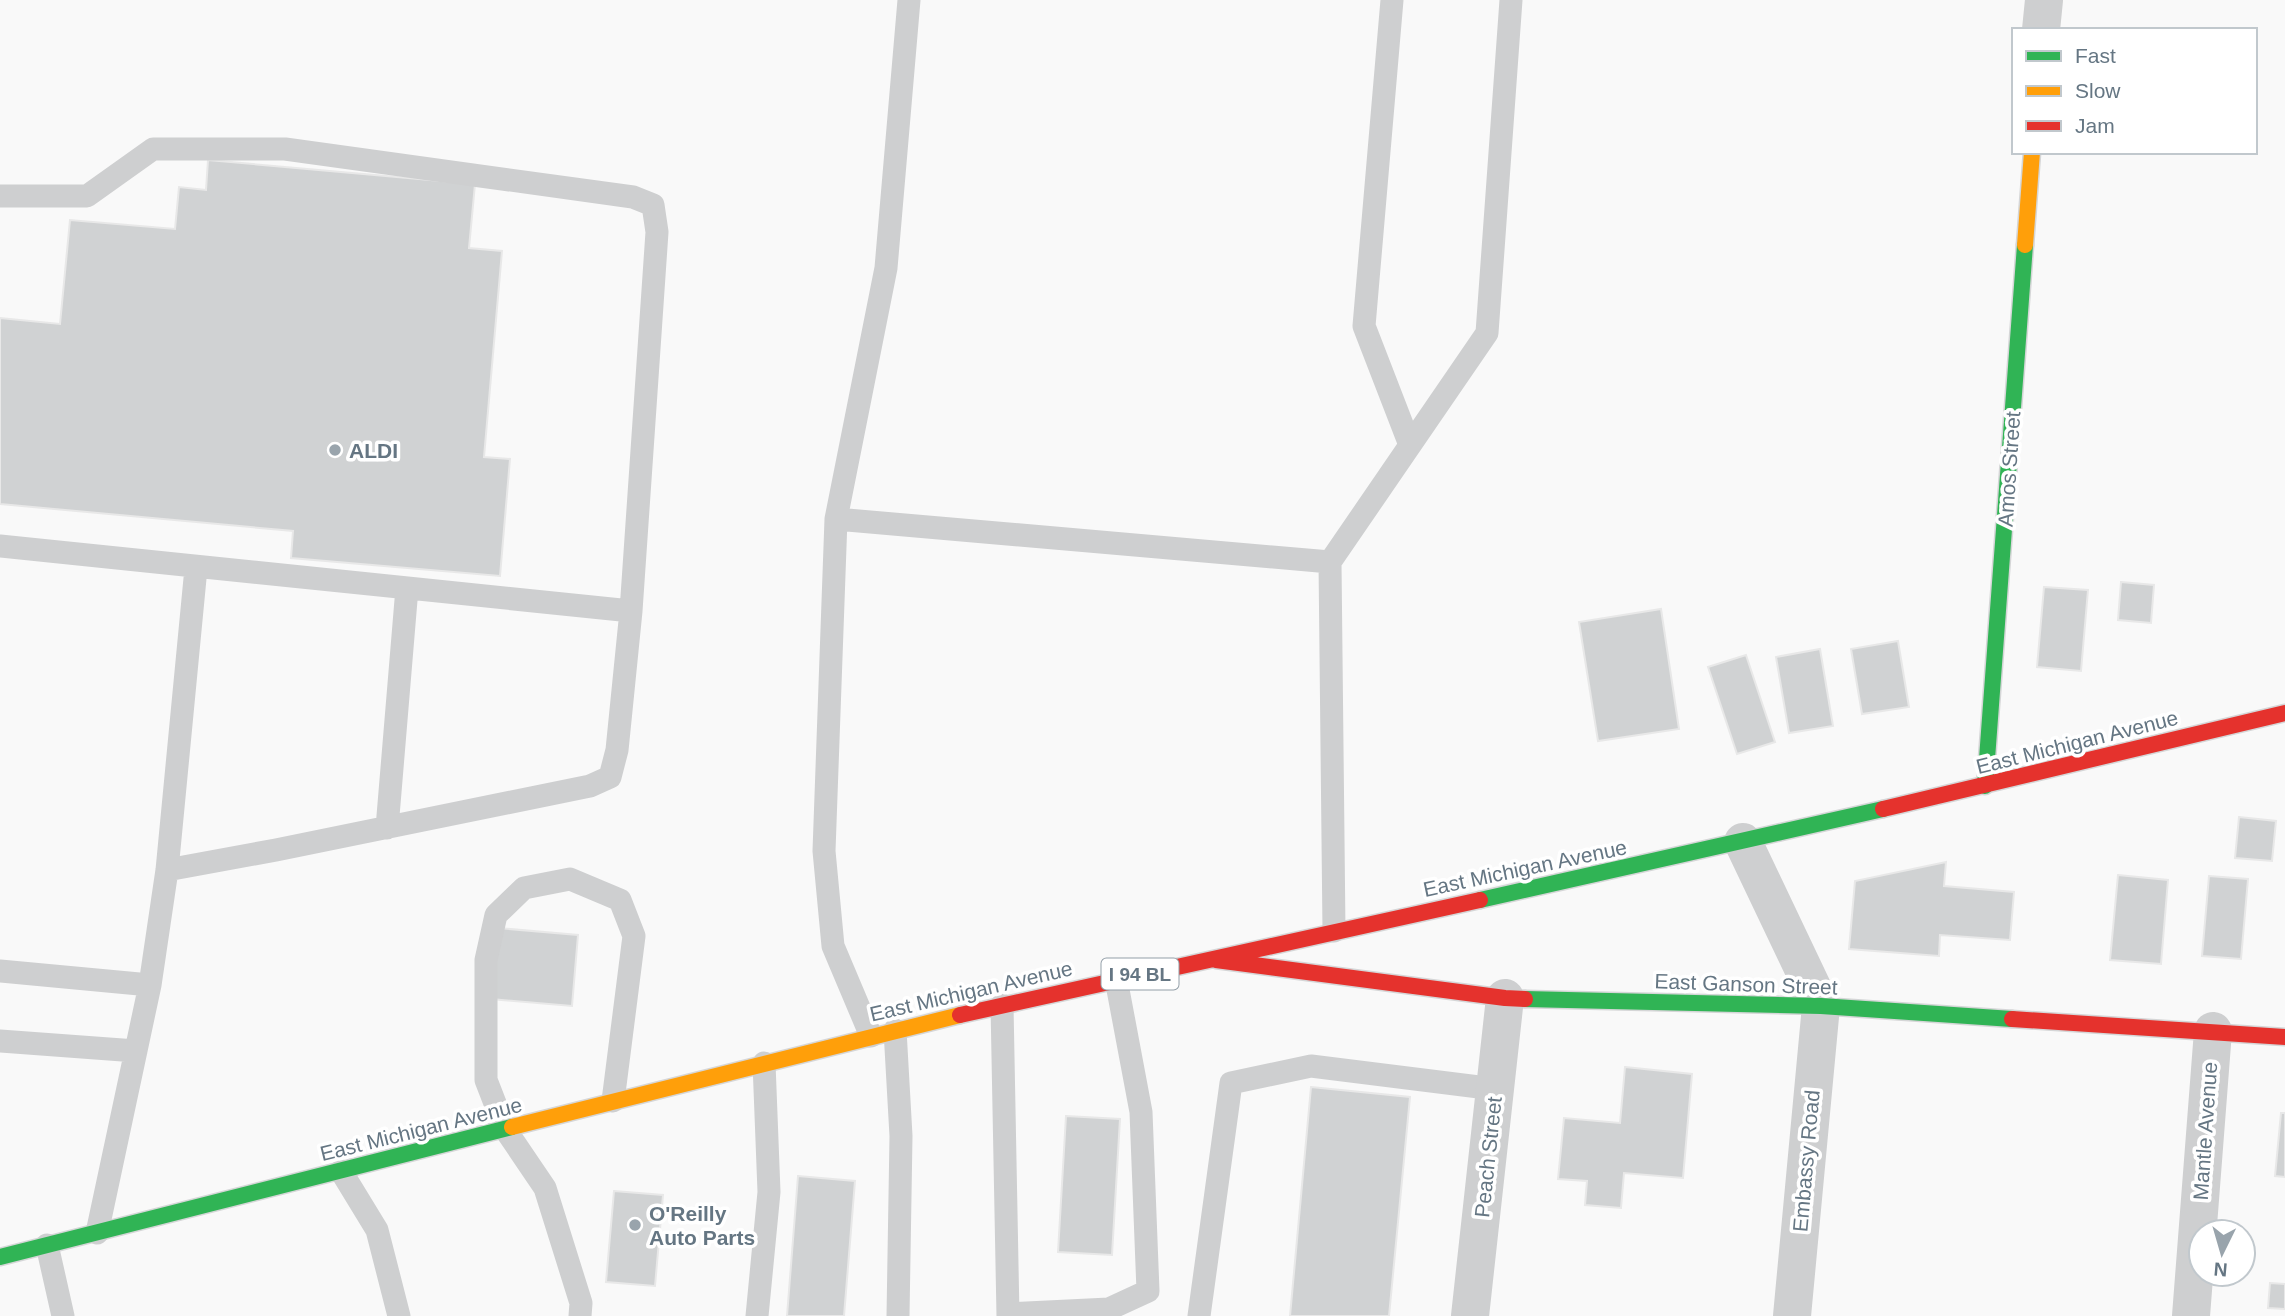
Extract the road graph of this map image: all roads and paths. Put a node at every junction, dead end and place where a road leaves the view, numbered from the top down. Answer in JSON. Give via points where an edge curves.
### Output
{"nodes":[{"id":1,"x":909,"y":0,"type":"edge"},
{"id":2,"x":1392,"y":0,"type":"edge"},
{"id":3,"x":1511,"y":0,"type":"edge"},
{"id":4,"x":2044,"y":0,"type":"edge"},
{"id":5,"x":2042,"y":28,"type":"edge"},
{"id":6,"x":2032,"y":154,"type":"edge"},
{"id":7,"x":0,"y":196,"type":"edge"},
{"id":8,"x":1410,"y":445,"type":"junction"},
{"id":9,"x":836,"y":519,"type":"junction"},
{"id":10,"x":0,"y":546,"type":"edge"},
{"id":11,"x":1330,"y":562,"type":"junction"},
{"id":12,"x":196,"y":568,"type":"junction"},
{"id":13,"x":407,"y":588,"type":"junction"},
{"id":14,"x":631,"y":611,"type":"junction"},
{"id":15,"x":2285,"y":713,"type":"edge"},
{"id":16,"x":1985,"y":786,"type":"junction"},
{"id":17,"x":387,"y":828,"type":"junction"},
{"id":18,"x":1743,"y":842,"type":"junction"},
{"id":19,"x":167,"y":870,"type":"junction"},
{"id":20,"x":1334,"y":931,"type":"junction"},
{"id":21,"x":1207,"y":959,"type":"junction"},
{"id":22,"x":0,"y":971,"type":"edge"},
{"id":23,"x":1116,"y":979,"type":"junction"},
{"id":24,"x":150,"y":985,"type":"junction"},
{"id":25,"x":1505,"y":998,"type":"junction"},
{"id":26,"x":1002,"y":1005,"type":"junction"},
{"id":27,"x":1821,"y":1006,"type":"junction"},
{"id":28,"x":895,"y":1030,"type":"junction"},
{"id":29,"x":2213,"y":1031,"type":"junction"},
{"id":30,"x":871,"y":1036,"type":"junction"},
{"id":31,"x":2285,"y":1037,"type":"edge"},
{"id":32,"x":0,"y":1041,"type":"edge"},
{"id":33,"x":136,"y":1051,"type":"junction"},
{"id":34,"x":764,"y":1063,"type":"junction"},
{"id":35,"x":1495,"y":1089,"type":"junction"},
{"id":36,"x":613,"y":1101,"type":"junction"},
{"id":37,"x":505,"y":1129,"type":"junction"},
{"id":38,"x":341,"y":1171,"type":"junction"},
{"id":39,"x":97,"y":1233,"type":"junction"},
{"id":40,"x":47,"y":1245,"type":"junction"},
{"id":41,"x":0,"y":1257,"type":"edge"},
{"id":42,"x":1008,"y":1315,"type":"edge"},
{"id":43,"x":63,"y":1316,"type":"edge"},
{"id":44,"x":399,"y":1316,"type":"edge"},
{"id":45,"x":580,"y":1316,"type":"edge"},
{"id":46,"x":757,"y":1316,"type":"edge"},
{"id":47,"x":898,"y":1316,"type":"edge"},
{"id":48,"x":1199,"y":1316,"type":"edge"},
{"id":49,"x":1471,"y":1316,"type":"edge"},
{"id":50,"x":1792,"y":1316,"type":"edge"},
{"id":51,"x":2191,"y":1316,"type":"edge"}],
"edges":[{"from":1,"to":9,"type":"lane","via":[[886,268]]},
{"from":2,"to":8,"type":"lane","via":[[1364,326]]},
{"from":3,"to":8,"type":"lane","via":[[1487,333]]},
{"from":4,"to":5,"type":"street"},
{"from":6,"to":16,"type":"main road","name":"Amos Street"},
{"from":7,"to":14,"type":"lane","via":[[87,195],[153,149],[285,149],[633,197],[653,205],[657,232]]},
{"from":8,"to":11,"type":"lane"},
{"from":9,"to":11,"type":"lane"},
{"from":9,"to":30,"type":"lane","via":[[824,851],[833,946]]},
{"from":10,"to":12,"type":"lane"},
{"from":11,"to":20,"type":"lane"},
{"from":12,"to":13,"type":"lane"},
{"from":12,"to":19,"type":"lane"},
{"from":13,"to":14,"type":"lane"},
{"from":13,"to":17,"type":"lane"},
{"from":14,"to":17,"type":"lane","via":[[617,750],[610,777],[590,786]]},
{"from":15,"to":16,"type":"main road","name":"East Michigan Avenue","number":"I 94 BL"},
{"from":16,"to":18,"type":"main road","name":"East Michigan Avenue","number":"I 94 BL"},
{"from":17,"to":19,"type":"lane"},
{"from":18,"to":20,"type":"main road","name":"East Michigan Avenue","number":"I 94 BL"},
{"from":18,"to":27,"type":"street"},
{"from":19,"to":24,"type":"lane"},
{"from":20,"to":21,"type":"main road","name":"East Michigan Avenue","number":"I 94 BL"},
{"from":21,"to":23,"type":"main road","name":"East Michigan Avenue","number":"I 94 BL"},
{"from":21,"to":25,"type":"main road","name":"East Ganson Street"},
{"from":22,"to":24,"type":"lane"},
{"from":23,"to":26,"type":"main road","name":"East Michigan Avenue","number":"I 94 BL"},
{"from":23,"to":42,"type":"lane","via":[[1141,1112],[1148,1291],[1109,1309]]},
{"from":24,"to":33,"type":"lane"},
{"from":25,"to":27,"type":"main road","name":"East Ganson Street"},
{"from":25,"to":35,"type":"street","name":"Peach Street"},
{"from":26,"to":28,"type":"main road","name":"East Michigan Avenue","number":"I 94 BL"},
{"from":26,"to":42,"type":"lane"},
{"from":27,"to":29,"type":"main road","name":"East Ganson Street"},
{"from":27,"to":50,"type":"street","name":"Embassy Road"},
{"from":28,"to":30,"type":"main road","name":"East Michigan Avenue","number":"I 94 BL"},
{"from":28,"to":47,"type":"lane","via":[[901,1136]]},
{"from":29,"to":31,"type":"main road","name":"East Ganson Street"},
{"from":29,"to":51,"type":"street","name":"Mantle Avenue"},
{"from":30,"to":34,"type":"main road","name":"East Michigan Avenue","number":"I 94 BL"},
{"from":32,"to":33,"type":"lane"},
{"from":33,"to":39,"type":"lane"},
{"from":34,"to":36,"type":"main road","name":"East Michigan Avenue","number":"I 94 BL"},
{"from":34,"to":46,"type":"lane","via":[[769,1192]]},
{"from":35,"to":48,"type":"lane","via":[[1311,1066],[1231,1083]]},
{"from":35,"to":49,"type":"street","name":"Peach Street"},
{"from":36,"to":37,"type":"main road","name":"East Michigan Avenue","number":"I 94 BL"},
{"from":36,"to":37,"type":"lane","via":[[634,936],[620,900],[570,879],[524,888],[496,915],[486,960],[486,1080]]},
{"from":37,"to":38,"type":"main road","name":"East Michigan Avenue","number":"I 94 BL"},
{"from":37,"to":45,"type":"lane","via":[[545,1188],[581,1303]]},
{"from":38,"to":39,"type":"main road","name":"East Michigan Avenue","number":"I 94 BL"},
{"from":38,"to":44,"type":"lane","via":[[377,1230]]},
{"from":39,"to":40,"type":"main road","name":"East Michigan Avenue","number":"I 94 BL"},
{"from":40,"to":41,"type":"main road","name":"East Michigan Avenue","number":"I 94 BL"},
{"from":40,"to":43,"type":"lane"}]}
